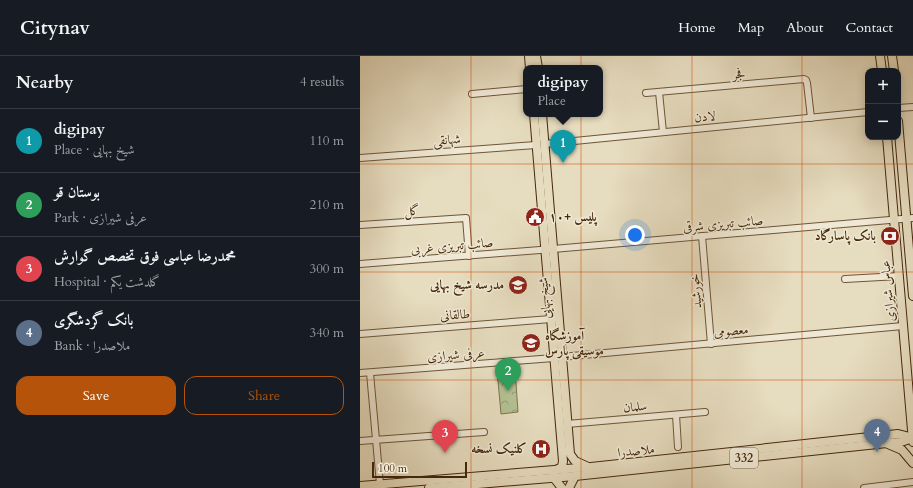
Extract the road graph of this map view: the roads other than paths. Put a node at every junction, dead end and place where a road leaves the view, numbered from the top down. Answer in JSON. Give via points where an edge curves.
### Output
{"nodes":[{"id":1,"x":880,"y":56,"type":"edge"},
{"id":2,"x":892,"y":56,"type":"edge"},
{"id":3,"x":882,"y":68,"type":"edge"},
{"id":4,"x":894,"y":68,"type":"edge"},
{"id":5,"x":523,"y":89,"type":"edge"},
{"id":6,"x":659,"y":92,"type":"junction"},
{"id":7,"x":646,"y":93,"type":"dead end"},
{"id":8,"x":472,"y":94,"type":"dead end"},
{"id":9,"x":913,"y":107,"type":"edge"},
{"id":10,"x":901,"y":108,"type":"edge"},
{"id":11,"x":865,"y":112,"type":"edge"},
{"id":12,"x":535,"y":117,"type":"edge"},
{"id":13,"x":542,"y":117,"type":"edge"},
{"id":14,"x":811,"y":118,"type":"junction"},
{"id":15,"x":663,"y":132,"type":"junction"},
{"id":16,"x":887,"y":140,"type":"edge"},
{"id":17,"x":900,"y":140,"type":"edge"},
{"id":18,"x":540,"y":144,"type":"junction"},
{"id":19,"x":360,"y":158,"type":"edge"},
{"id":20,"x":910,"y":218,"type":"edge"},
{"id":21,"x":894,"y":220,"type":"junction"},
{"id":22,"x":360,"y":225,"type":"edge"},
{"id":23,"x":702,"y":236,"type":"junction"},
{"id":24,"x":549,"y":250,"type":"junction"},
{"id":25,"x":469,"y":256,"type":"junction"},
{"id":26,"x":360,"y":264,"type":"edge"},
{"id":27,"x":899,"y":276,"type":"junction"},
{"id":28,"x":845,"y":279,"type":"dead end"},
{"id":29,"x":913,"y":296,"type":"edge"},
{"id":30,"x":551,"y":319,"type":"junction"},
{"id":31,"x":903,"y":326,"type":"junction"},
{"id":32,"x":360,"y":334,"type":"edge"},
{"id":33,"x":711,"y":344,"type":"junction"},
{"id":34,"x":558,"y":358,"type":"junction"},
{"id":35,"x":360,"y":373,"type":"edge"},
{"id":36,"x":370,"y":373,"type":"junction"},
{"id":37,"x":561,"y":396,"type":"junction"},
{"id":38,"x":706,"y":412,"type":"dead end"},
{"id":39,"x":676,"y":415,"type":"junction"},
{"id":40,"x":567,"y":424,"type":"junction"},
{"id":41,"x":484,"y":432,"type":"dead end"},
{"id":42,"x":913,"y":438,"type":"edge"},
{"id":43,"x":376,"y":440,"type":"junction"},
{"id":44,"x":360,"y":441,"type":"edge"},
{"id":45,"x":913,"y":442,"type":"edge"},
{"id":46,"x":887,"y":443,"type":"junction"},
{"id":47,"x":678,"y":447,"type":"dead end"},
{"id":48,"x":575,"y":461,"type":"junction"},
{"id":49,"x":563,"y":462,"type":"junction"},
{"id":50,"x":913,"y":464,"type":"edge"},
{"id":51,"x":591,"y":468,"type":"junction"},
{"id":52,"x":558,"y":480,"type":"edge"},
{"id":53,"x":572,"y":482,"type":"edge"},
{"id":54,"x":913,"y":482,"type":"edge"},
{"id":55,"x":380,"y":484,"type":"junction"},
{"id":56,"x":360,"y":486,"type":"edge"},
{"id":57,"x":430,"y":488,"type":"edge"},
{"id":58,"x":864,"y":488,"type":"edge"}],
"edges":[{"from":1,"to":3,"type":"main road"},
{"from":2,"to":4,"type":"main road"},
{"from":5,"to":8,"type":"street"},
{"from":6,"to":7,"type":"street","name":"فجر"},
{"from":6,"to":14,"type":"street","name":"فجر","via":[[804,79],[807,82]]},
{"from":6,"to":15,"type":"street"},
{"from":9,"to":10,"type":"street"},
{"from":11,"to":14,"type":"street","name":"لادن"},
{"from":12,"to":18,"type":"main road","name":"شیخ بهایی"},
{"from":13,"to":18,"type":"main road","name":"شیخ بهایی"},
{"from":14,"to":15,"type":"street","name":"لادن"},
{"from":15,"to":18,"type":"street","name":"لادن"},
{"from":16,"to":21,"type":"main road","name":"عباس شیرازی"},
{"from":17,"to":20,"type":"main road","name":"عباس شیرازی"},
{"from":18,"to":19,"type":"street","name":"شهانقی"},
{"from":18,"to":24,"type":"main road","name":"شیخ بهایی"},
{"from":20,"to":21,"type":"street"},
{"from":20,"to":29,"type":"main road","name":"عباس شیرازی"},
{"from":21,"to":23,"type":"street","name":"صائب تبریزی شرقی"},
{"from":21,"to":27,"type":"main road","name":"عباس شیرازی"},
{"from":22,"to":25,"type":"street","name":"گل","via":[[466,218]]},
{"from":23,"to":24,"type":"street","name":"صائب تبریزی شرقی"},
{"from":23,"to":33,"type":"street","name":"خورشید"},
{"from":24,"to":25,"type":"street","name":"صائب تبریزی غربی"},
{"from":24,"to":30,"type":"main road","name":"شیخ بهایی"},
{"from":24,"to":34,"type":"main road","name":"شیخ بهایی"},
{"from":25,"to":26,"type":"street","name":"صائب تبریزی غربی"},
{"from":27,"to":28,"type":"street"},
{"from":27,"to":31,"type":"main road","name":"عباس شیرازی"},
{"from":30,"to":32,"type":"street","name":"طالقانی"},
{"from":30,"to":34,"type":"main road","name":"شیخ بهایی"},
{"from":31,"to":33,"type":"street","name":"معصومی"},
{"from":31,"to":42,"type":"main road","name":"عباس شیرازی"},
{"from":33,"to":34,"type":"street","name":"معصومی"},
{"from":34,"to":36,"type":"street","name":"عرفی شیرازی"},
{"from":34,"to":37,"type":"main road","name":"شیخ بهایی"},
{"from":35,"to":36,"type":"street","name":"عرفی شیرازی"},
{"from":36,"to":43,"type":"street"},
{"from":37,"to":40,"type":"main road","name":"شیخ بهایی"},
{"from":37,"to":49,"type":"main road","name":"شیخ بهایی"},
{"from":38,"to":39,"type":"street","name":"سلمان"},
{"from":39,"to":40,"type":"street","name":"سلمان"},
{"from":39,"to":47,"type":"street"},
{"from":40,"to":48,"type":"main road","name":"شیخ بهایی","via":[[570,454]]},
{"from":41,"to":43,"type":"street"},
{"from":42,"to":45,"type":"main road","name":"عباس شیرازی"},
{"from":42,"to":46,"type":"main road","name":"ملاصدرا","number":"332"},
{"from":42,"to":51,"type":"main road","name":"ملاصدرا","number":"332","via":[[898,434]]},
{"from":43,"to":44,"type":"street"},
{"from":43,"to":55,"type":"street"},
{"from":46,"to":50,"type":"main road","via":[[902,450]]},
{"from":46,"to":53,"type":"main road","name":"ملاصدرا","number":"332"},
{"from":48,"to":49,"type":"main road"},
{"from":48,"to":51,"type":"main road"},
{"from":49,"to":52,"type":"main road"},
{"from":51,"to":52,"type":"main road","name":"ملاصدرا","number":"332"},
{"from":52,"to":53,"type":"main road","name":"ملاصدرا","number":"332"},
{"from":52,"to":55,"type":"main road","name":"ملاصدرا","number":"332"},
{"from":52,"to":57,"type":"main road","name":"ملاصدرا","number":"332"},
{"from":54,"to":58,"type":"street"},
{"from":55,"to":56,"type":"main road","name":"ملاصدرا","number":"332"}]}
